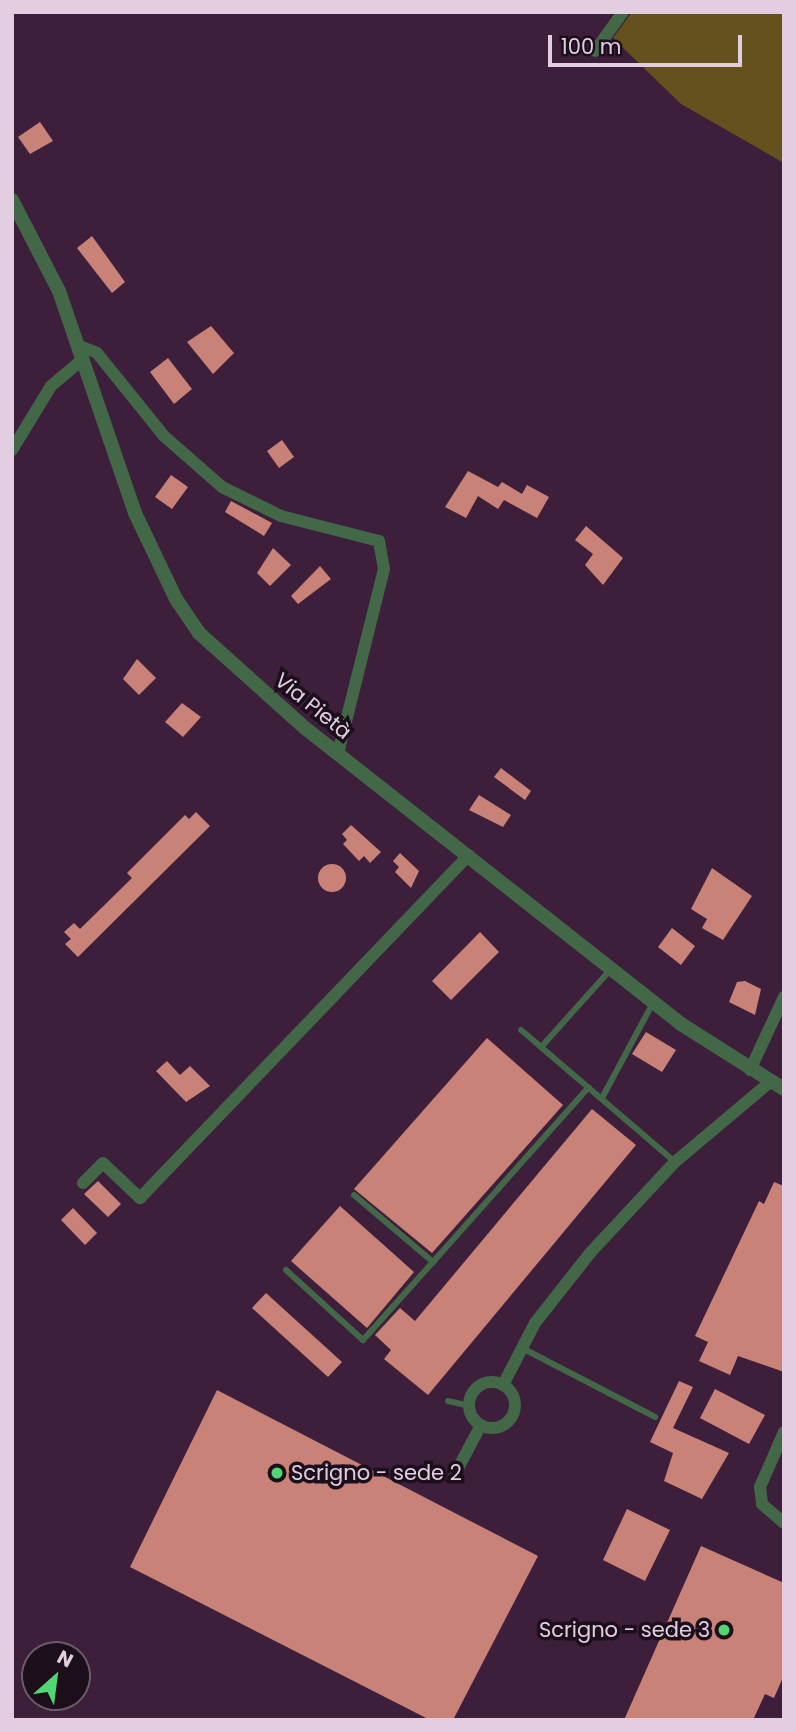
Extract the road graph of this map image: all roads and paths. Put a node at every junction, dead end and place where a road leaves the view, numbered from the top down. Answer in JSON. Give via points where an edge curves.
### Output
{"nodes":[{"id":1,"x":623,"y":12,"type":"edge"},
{"id":2,"x":595,"y":51,"type":"dead end"},
{"id":3,"x":12,"y":200,"type":"edge"},
{"id":4,"x":82,"y":353,"type":"junction"},
{"id":5,"x":12,"y":450,"type":"edge"},
{"id":6,"x":338,"y":754,"type":"junction"},
{"id":7,"x":469,"y":855,"type":"junction"},
{"id":8,"x":613,"y":966,"type":"junction"},
{"id":9,"x":784,"y":997,"type":"edge"},
{"id":10,"x":654,"y":1001,"type":"junction"},
{"id":11,"x":521,"y":1030,"type":"dead end"},
{"id":12,"x":541,"y":1047,"type":"junction"},
{"id":13,"x":750,"y":1070,"type":"junction"},
{"id":14,"x":777,"y":1085,"type":"edge"},
{"id":15,"x":589,"y":1087,"type":"junction"},
{"id":16,"x":602,"y":1098,"type":"junction"},
{"id":17,"x":675,"y":1162,"type":"junction"},
{"id":18,"x":83,"y":1183,"type":"dead end"},
{"id":19,"x":354,"y":1195,"type":"dead end"},
{"id":20,"x":433,"y":1262,"type":"junction"},
{"id":21,"x":286,"y":1270,"type":"dead end"},
{"id":22,"x":522,"y":1348,"type":"junction"},
{"id":23,"x":503,"y":1385,"type":"junction"},
{"id":24,"x":448,"y":1401,"type":"dead end"},
{"id":25,"x":470,"y":1406,"type":"junction"},
{"id":26,"x":655,"y":1417,"type":"dead end"},
{"id":27,"x":481,"y":1425,"type":"junction"},
{"id":28,"x":784,"y":1432,"type":"edge"},
{"id":29,"x":456,"y":1472,"type":"dead end"},
{"id":30,"x":784,"y":1523,"type":"edge"}],
"edges":[{"from":1,"to":2,"type":"street"},
{"from":3,"to":4,"type":"street","name":"Via Pietà"},
{"from":4,"to":5,"type":"street","via":[[51,386]]},
{"from":4,"to":6,"type":"street","name":"Via Pietà","via":[[135,513],[176,599],[224,659]]},
{"from":4,"to":6,"type":"street","via":[[97,353],[164,436],[222,487],[281,516],[379,541],[384,569]]},
{"from":6,"to":7,"type":"street","name":"Via Pietà"},
{"from":7,"to":8,"type":"street","name":"Via Pietà"},
{"from":7,"to":18,"type":"street","via":[[140,1198],[103,1163]]},
{"from":8,"to":10,"type":"street","name":"Via Pietà"},
{"from":8,"to":12,"type":"lane"},
{"from":9,"to":13,"type":"street"},
{"from":10,"to":13,"type":"street","name":"Via Pietà"},
{"from":10,"to":16,"type":"lane"},
{"from":11,"to":12,"type":"lane"},
{"from":12,"to":15,"type":"lane"},
{"from":13,"to":14,"type":"street","name":"Via Pietà"},
{"from":14,"to":17,"type":"street"},
{"from":15,"to":16,"type":"lane"},
{"from":15,"to":20,"type":"lane"},
{"from":16,"to":17,"type":"lane"},
{"from":17,"to":22,"type":"street","via":[[557,1292]]},
{"from":19,"to":20,"type":"lane"},
{"from":20,"to":21,"type":"lane","via":[[363,1340]]},
{"from":22,"to":23,"type":"street"},
{"from":22,"to":26,"type":"lane"},
{"from":23,"to":25,"type":"street","via":[[483,1384]]},
{"from":23,"to":27,"type":"street","via":[[515,1402],[512,1416],[502,1426]]},
{"from":24,"to":25,"type":"lane"},
{"from":25,"to":27,"type":"street"},
{"from":27,"to":29,"type":"street"},
{"from":28,"to":30,"type":"street","via":[[760,1487],[762,1504]]}]}
